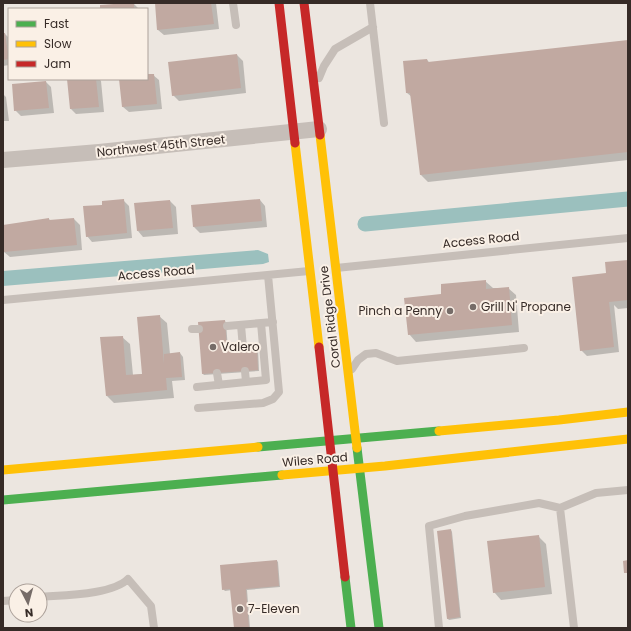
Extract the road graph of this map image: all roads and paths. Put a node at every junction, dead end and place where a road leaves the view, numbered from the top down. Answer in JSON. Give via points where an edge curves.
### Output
{"nodes":[{"id":1,"x":233,"y":3,"type":"edge"},
{"id":2,"x":279,"y":3,"type":"edge"},
{"id":3,"x":304,"y":3,"type":"edge"},
{"id":4,"x":370,"y":3,"type":"edge"},
{"id":5,"x":236,"y":25,"type":"dead end"},
{"id":6,"x":373,"y":27,"type":"junction"},
{"id":7,"x":314,"y":90,"type":"junction"},
{"id":8,"x":384,"y":123,"type":"dead end"},
{"id":9,"x":319,"y":129,"type":"junction"},
{"id":10,"x":294,"y":132,"type":"junction"},
{"id":11,"x":3,"y":160,"type":"edge"},
{"id":12,"x":628,"y":238,"type":"edge"},
{"id":13,"x":336,"y":268,"type":"junction"},
{"id":14,"x":311,"y":271,"type":"junction"},
{"id":15,"x":268,"y":275,"type":"junction"},
{"id":16,"x":3,"y":300,"type":"edge"},
{"id":17,"x":273,"y":322,"type":"junction"},
{"id":18,"x":261,"y":323,"type":"junction"},
{"id":19,"x":241,"y":325,"type":"junction"},
{"id":20,"x":227,"y":326,"type":"dead end"},
{"id":21,"x":243,"y":348,"type":"dead end"},
{"id":22,"x":524,"y":348,"type":"dead end"},
{"id":23,"x":245,"y":371,"type":"dead end"},
{"id":24,"x":218,"y":373,"type":"dead end"},
{"id":25,"x":348,"y":375,"type":"junction"},
{"id":26,"x":246,"y":382,"type":"junction"},
{"id":27,"x":219,"y":385,"type":"junction"},
{"id":28,"x":197,"y":387,"type":"dead end"},
{"id":29,"x":198,"y":408,"type":"dead end"},
{"id":30,"x":628,"y":412,"type":"edge"},
{"id":31,"x":356,"y":439,"type":"junction"},
{"id":32,"x":628,"y":439,"type":"edge"},
{"id":33,"x":329,"y":441,"type":"junction"},
{"id":34,"x":360,"y":468,"type":"junction"},
{"id":35,"x":3,"y":470,"type":"edge"},
{"id":36,"x":332,"y":470,"type":"junction"},
{"id":37,"x":628,"y":490,"type":"edge"},
{"id":38,"x":3,"y":500,"type":"edge"},
{"id":39,"x":560,"y":508,"type":"junction"},
{"id":40,"x":48,"y":596,"type":"edge"},
{"id":41,"x":154,"y":628,"type":"edge"},
{"id":42,"x":350,"y":628,"type":"edge"},
{"id":43,"x":379,"y":628,"type":"edge"},
{"id":44,"x":438,"y":628,"type":"edge"},
{"id":45,"x":574,"y":628,"type":"edge"}],
"edges":[{"from":1,"to":5,"type":"lane"},
{"from":2,"to":10,"type":"main road","name":"Coral Ridge Drive"},
{"from":3,"to":7,"type":"main road","name":"Coral Ridge Drive"},
{"from":4,"to":6,"type":"lane"},
{"from":6,"to":7,"type":"lane","via":[[335,49],[324,66]]},
{"from":6,"to":8,"type":"lane"},
{"from":7,"to":9,"type":"main road","name":"Coral Ridge Drive"},
{"from":9,"to":10,"type":"street","name":"Northwest 45th Street"},
{"from":9,"to":13,"type":"main road","name":"Coral Ridge Drive"},
{"from":10,"to":11,"type":"street","name":"Northwest 45th Street"},
{"from":10,"to":14,"type":"main road","name":"Coral Ridge Drive"},
{"from":12,"to":13,"type":"lane","name":"Access Road"},
{"from":13,"to":25,"type":"main road","name":"Coral Ridge Drive"},
{"from":14,"to":15,"type":"lane","name":"Access Road"},
{"from":14,"to":33,"type":"main road","name":"Coral Ridge Drive"},
{"from":15,"to":16,"type":"lane","name":"Access Road"},
{"from":15,"to":17,"type":"lane"},
{"from":17,"to":18,"type":"lane"},
{"from":17,"to":29,"type":"lane","via":[[279,392],[274,399]]},
{"from":18,"to":19,"type":"lane"},
{"from":18,"to":26,"type":"lane","via":[[266,380]]},
{"from":19,"to":20,"type":"lane"},
{"from":19,"to":21,"type":"lane"},
{"from":22,"to":25,"type":"lane","via":[[397,361],[376,352],[366,354],[358,360]]},
{"from":23,"to":26,"type":"lane"},
{"from":24,"to":27,"type":"lane"},
{"from":25,"to":31,"type":"main road","name":"Coral Ridge Drive"},
{"from":26,"to":27,"type":"lane"},
{"from":27,"to":28,"type":"lane"},
{"from":30,"to":31,"type":"main road","name":"Wiles Road"},
{"from":31,"to":33,"type":"main road","name":"Wiles Road"},
{"from":31,"to":34,"type":"main road","name":"Coral Ridge Drive"},
{"from":32,"to":34,"type":"main road","name":"Wiles Road"},
{"from":33,"to":35,"type":"main road","name":"Wiles Road"},
{"from":33,"to":36,"type":"main road","name":"Coral Ridge Drive"},
{"from":34,"to":36,"type":"main road","name":"Wiles Road"},
{"from":34,"to":43,"type":"main road","name":"Coral Ridge Drive"},
{"from":36,"to":38,"type":"main road","name":"Wiles Road"},
{"from":36,"to":42,"type":"main road","name":"Coral Ridge Drive"},
{"from":37,"to":39,"type":"lane","via":[[596,493]]},
{"from":39,"to":44,"type":"lane","via":[[539,503],[465,516],[429,526]]},
{"from":39,"to":45,"type":"lane"},
{"from":40,"to":41,"type":"lane","via":[[103,591],[116,587],[128,579],[151,606]]}]}
